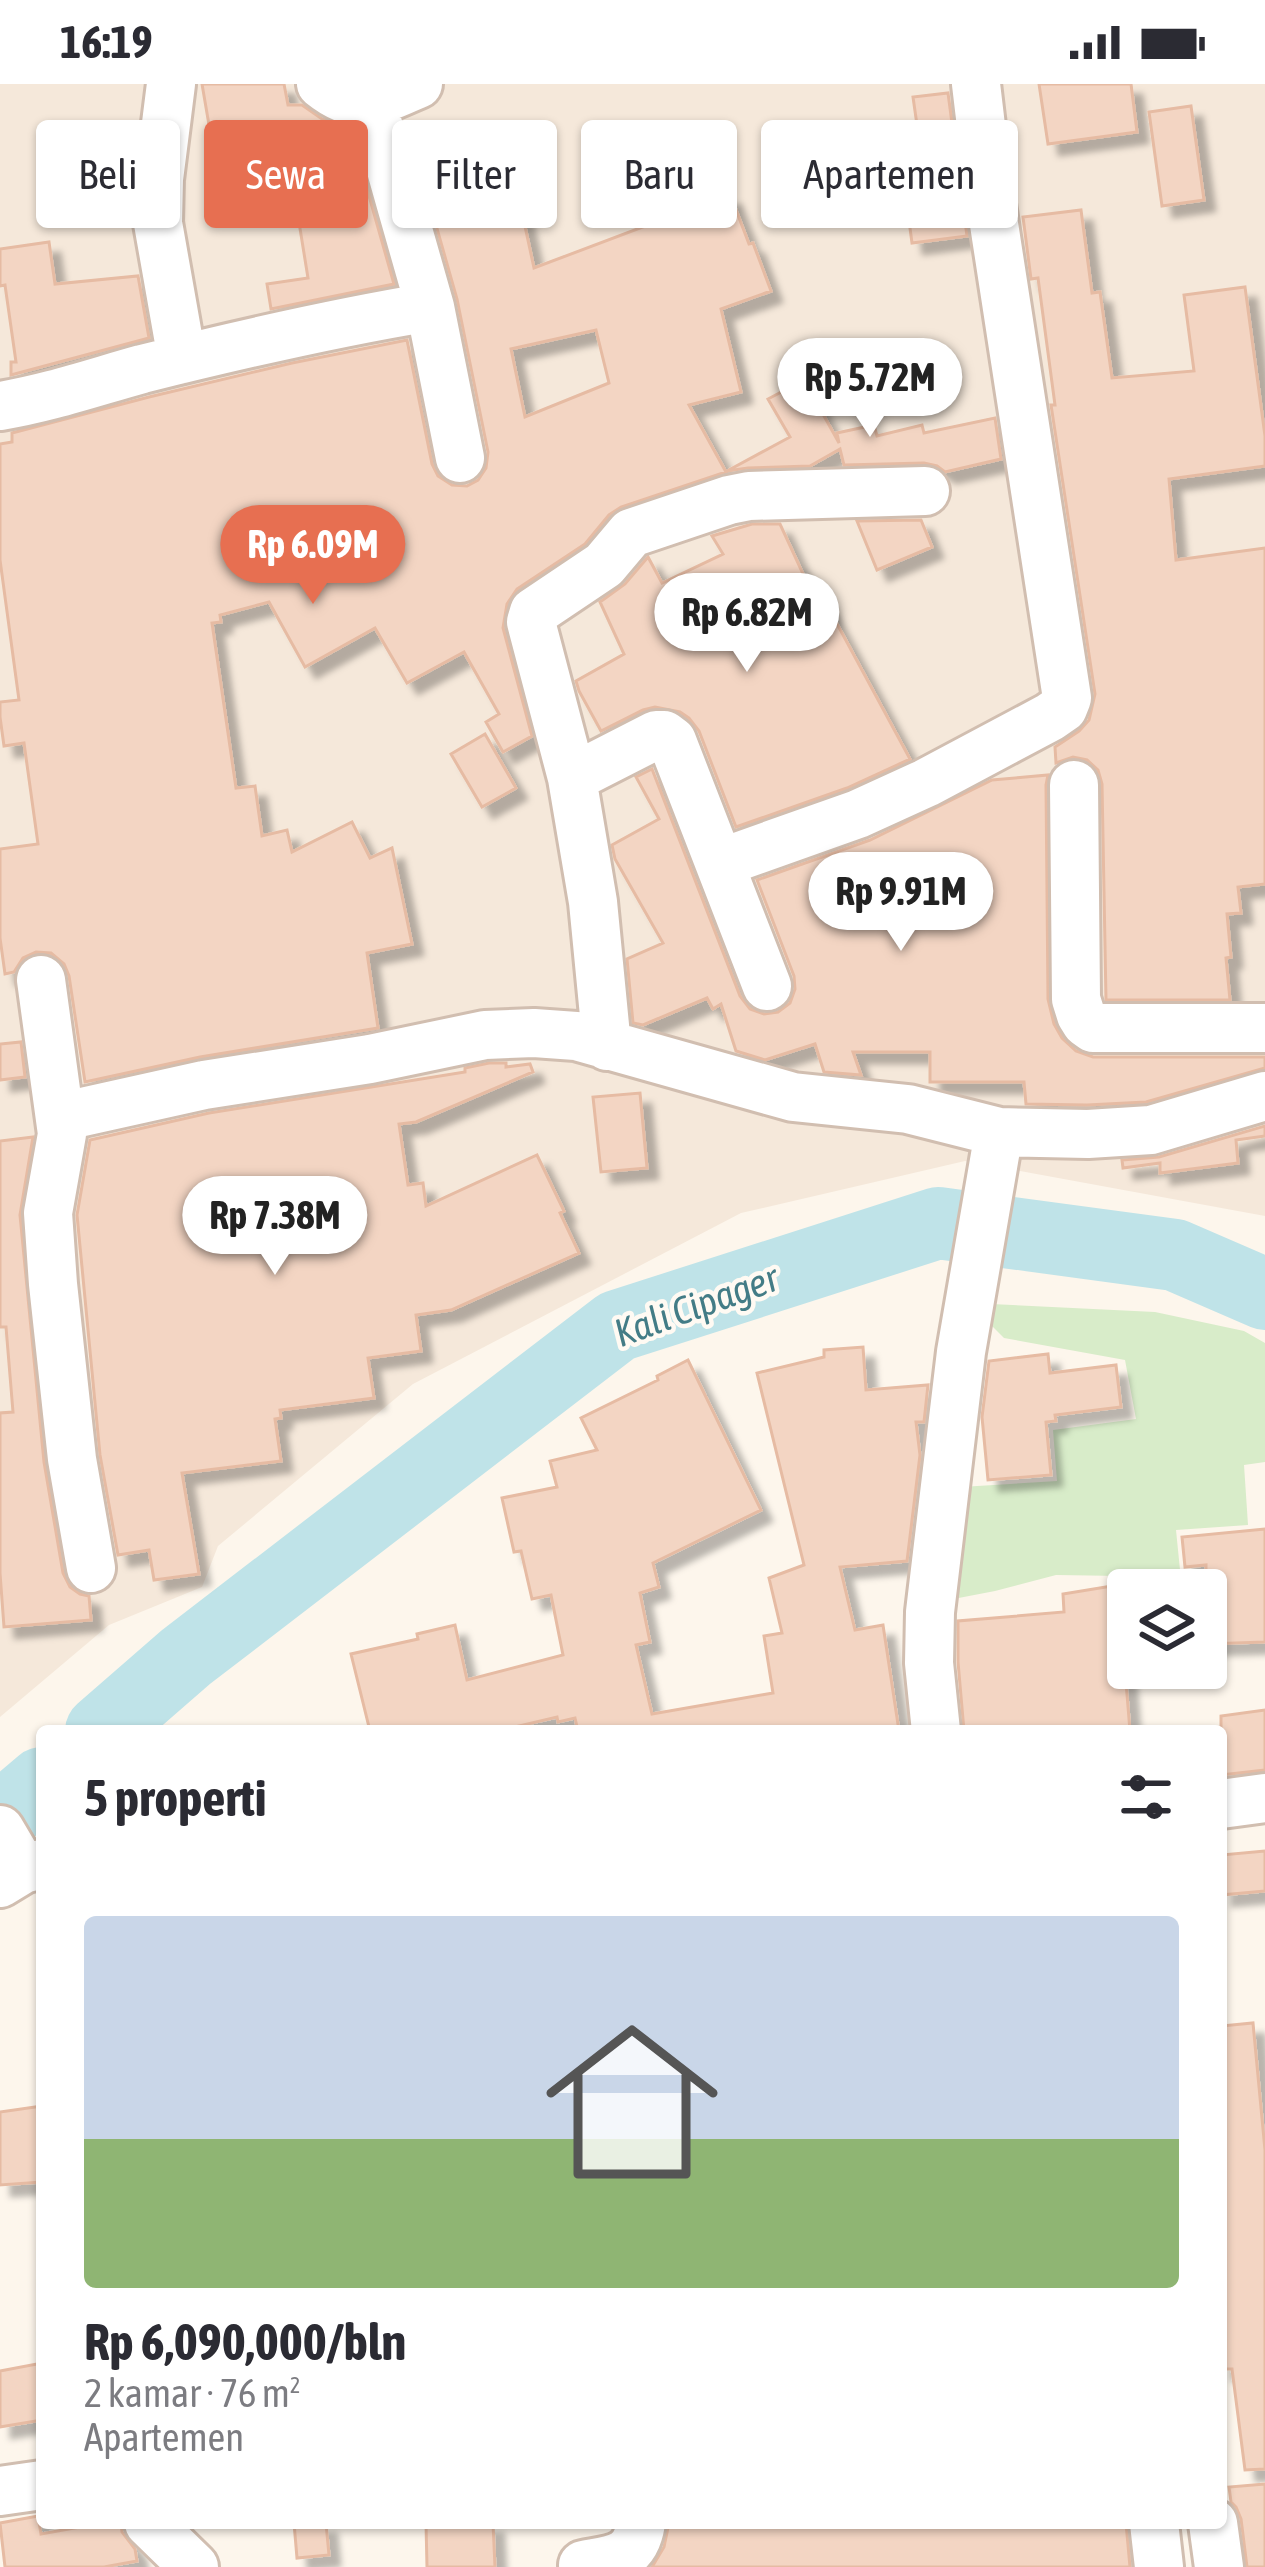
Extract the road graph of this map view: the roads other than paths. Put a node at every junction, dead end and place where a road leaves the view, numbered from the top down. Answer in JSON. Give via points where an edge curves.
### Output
{"nodes":[{"id":1,"x":171,"y":84,"type":"edge"},
{"id":2,"x":321,"y":84,"type":"edge"},
{"id":3,"x":418,"y":84,"type":"edge"},
{"id":4,"x":976,"y":84,"type":"edge"},
{"id":5,"x":372,"y":103,"type":"junction"},
{"id":6,"x":430,"y":307,"type":"junction"},
{"id":7,"x":182,"y":359,"type":"junction"},
{"id":8,"x":0,"y":406,"type":"edge"},
{"id":9,"x":460,"y":458,"type":"dead end"},
{"id":10,"x":925,"y":491,"type":"dead end"},
{"id":11,"x":572,"y":778,"type":"junction"},
{"id":12,"x":1074,"y":785,"type":"dead end"},
{"id":13,"x":720,"y":863,"type":"junction"},
{"id":14,"x":41,"y":980,"type":"dead end"},
{"id":15,"x":767,"y":986,"type":"dead end"},
{"id":16,"x":1265,"y":1028,"type":"edge"},
{"id":17,"x":607,"y":1046,"type":"junction"},
{"id":18,"x":1265,"y":1096,"type":"edge"},
{"id":19,"x":60,"y":1117,"type":"junction"},
{"id":20,"x":999,"y":1132,"type":"junction"},
{"id":21,"x":91,"y":1568,"type":"dead end"},
{"id":22,"x":935,"y":1725,"type":"edge"},
{"id":23,"x":1265,"y":1798,"type":"edge"},
{"id":24,"x":1227,"y":1803,"type":"edge"},
{"id":25,"x":36,"y":2486,"type":"edge"},
{"id":26,"x":0,"y":2491,"type":"edge"},
{"id":27,"x":155,"y":2529,"type":"edge"},
{"id":28,"x":640,"y":2529,"type":"edge"},
{"id":29,"x":1155,"y":2529,"type":"edge"},
{"id":30,"x":1214,"y":2529,"type":"edge"},
{"id":31,"x":584,"y":2565,"type":"edge"},
{"id":32,"x":194,"y":2567,"type":"edge"},
{"id":33,"x":1159,"y":2567,"type":"edge"},
{"id":34,"x":1220,"y":2567,"type":"edge"}],
"edges":[{"from":1,"to":7,"type":"street","via":[[158,223]]},
{"from":2,"to":5,"type":"street","via":[[346,101]]},
{"from":3,"to":5,"type":"street"},
{"from":4,"to":13,"type":"street","via":[[1067,698],[1050,717],[926,783]]},
{"from":5,"to":6,"type":"street"},
{"from":6,"to":7,"type":"street"},
{"from":6,"to":9,"type":"street"},
{"from":7,"to":8,"type":"street"},
{"from":10,"to":11,"type":"street","via":[[729,500],[631,533],[588,578],[544,603],[531,622]]},
{"from":11,"to":13,"type":"street","via":[[664,735]]},
{"from":11,"to":17,"type":"street"},
{"from":12,"to":16,"type":"street","via":[[1076,999],[1086,1023]]},
{"from":13,"to":15,"type":"street"},
{"from":14,"to":19,"type":"street"},
{"from":17,"to":19,"type":"street","via":[[576,1036],[485,1035]]},
{"from":17,"to":20,"type":"street","via":[[793,1097],[908,1109]]},
{"from":18,"to":20,"type":"street","via":[[1151,1130]]},
{"from":19,"to":21,"type":"street","via":[[48,1213]]},
{"from":20,"to":22,"type":"street","via":[[961,1352],[931,1612]]},
{"from":23,"to":24,"type":"street"},
{"from":25,"to":26,"type":"street"},
{"from":27,"to":32,"type":"street"},
{"from":28,"to":31,"type":"street","via":[[620,2558]]},
{"from":29,"to":33,"type":"street"},
{"from":30,"to":34,"type":"street"}]}
